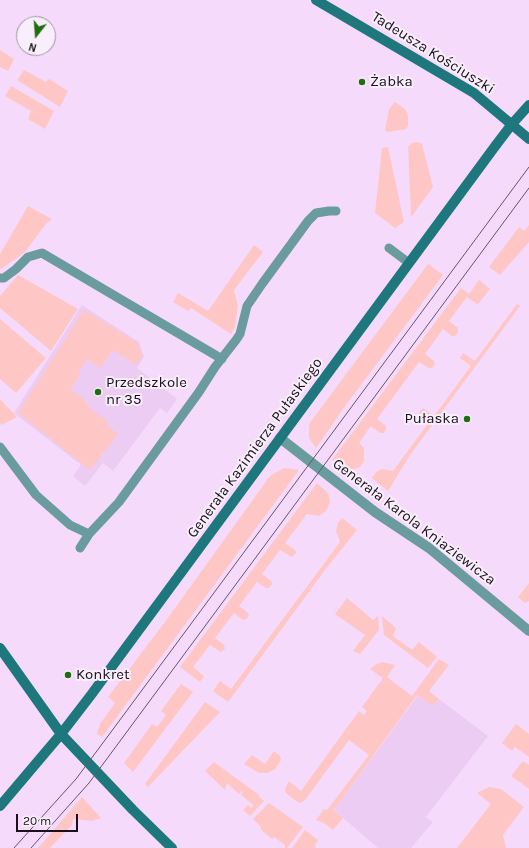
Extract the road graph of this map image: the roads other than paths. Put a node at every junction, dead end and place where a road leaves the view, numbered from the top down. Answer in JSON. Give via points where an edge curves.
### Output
{"nodes":[{"id":1,"x":318,"y":1,"type":"edge"},
{"id":2,"x":529,"y":105,"type":"edge"},
{"id":3,"x":512,"y":124,"type":"junction"},
{"id":4,"x":529,"y":139,"type":"edge"},
{"id":5,"x":336,"y":211,"type":"dead end"},
{"id":6,"x":389,"y":248,"type":"dead end"},
{"id":7,"x":409,"y":263,"type":"junction"},
{"id":8,"x":0,"y":278,"type":"edge"},
{"id":9,"x":222,"y":359,"type":"junction"},
{"id":10,"x":280,"y":438,"type":"junction"},
{"id":11,"x":0,"y":447,"type":"edge"},
{"id":12,"x":89,"y":534,"type":"junction"},
{"id":13,"x":80,"y":548,"type":"dead end"},
{"id":14,"x":529,"y":632,"type":"edge"},
{"id":15,"x":0,"y":648,"type":"edge"},
{"id":16,"x":61,"y":734,"type":"junction"},
{"id":17,"x":0,"y":806,"type":"edge"},
{"id":18,"x":172,"y":848,"type":"edge"}],
"edges":[{"from":1,"to":3,"type":"main road","name":"Tadeusza Kościuszki","via":[[474,93]]},
{"from":2,"to":3,"type":"main road","name":"Generała Kazimierza Pułaskiego"},
{"from":3,"to":4,"type":"main road","name":"Tadeusza Kościuszki"},
{"from":3,"to":7,"type":"main road","name":"Generała Kazimierza Pułaskiego"},
{"from":5,"to":9,"type":"lane","via":[[329,210],[316,214],[308,221],[247,306],[240,334]]},
{"from":6,"to":7,"type":"lane"},
{"from":7,"to":10,"type":"main road","name":"Generała Kazimierza Pułaskiego"},
{"from":8,"to":9,"type":"lane","via":[[16,269],[28,257],[42,253]]},
{"from":9,"to":12,"type":"lane","via":[[119,502]]},
{"from":10,"to":14,"type":"street","name":"Generała Karola Kniaziewicza","via":[[375,512],[428,548]]},
{"from":10,"to":16,"type":"main road","name":"Generała Kazimierza Pułaskiego"},
{"from":11,"to":12,"type":"lane","via":[[36,495],[70,525]]},
{"from":12,"to":13,"type":"lane"},
{"from":15,"to":16,"type":"main road"},
{"from":16,"to":17,"type":"main road","name":"Generała Kazimierza Pułaskiego"},
{"from":16,"to":18,"type":"main road"}]}
